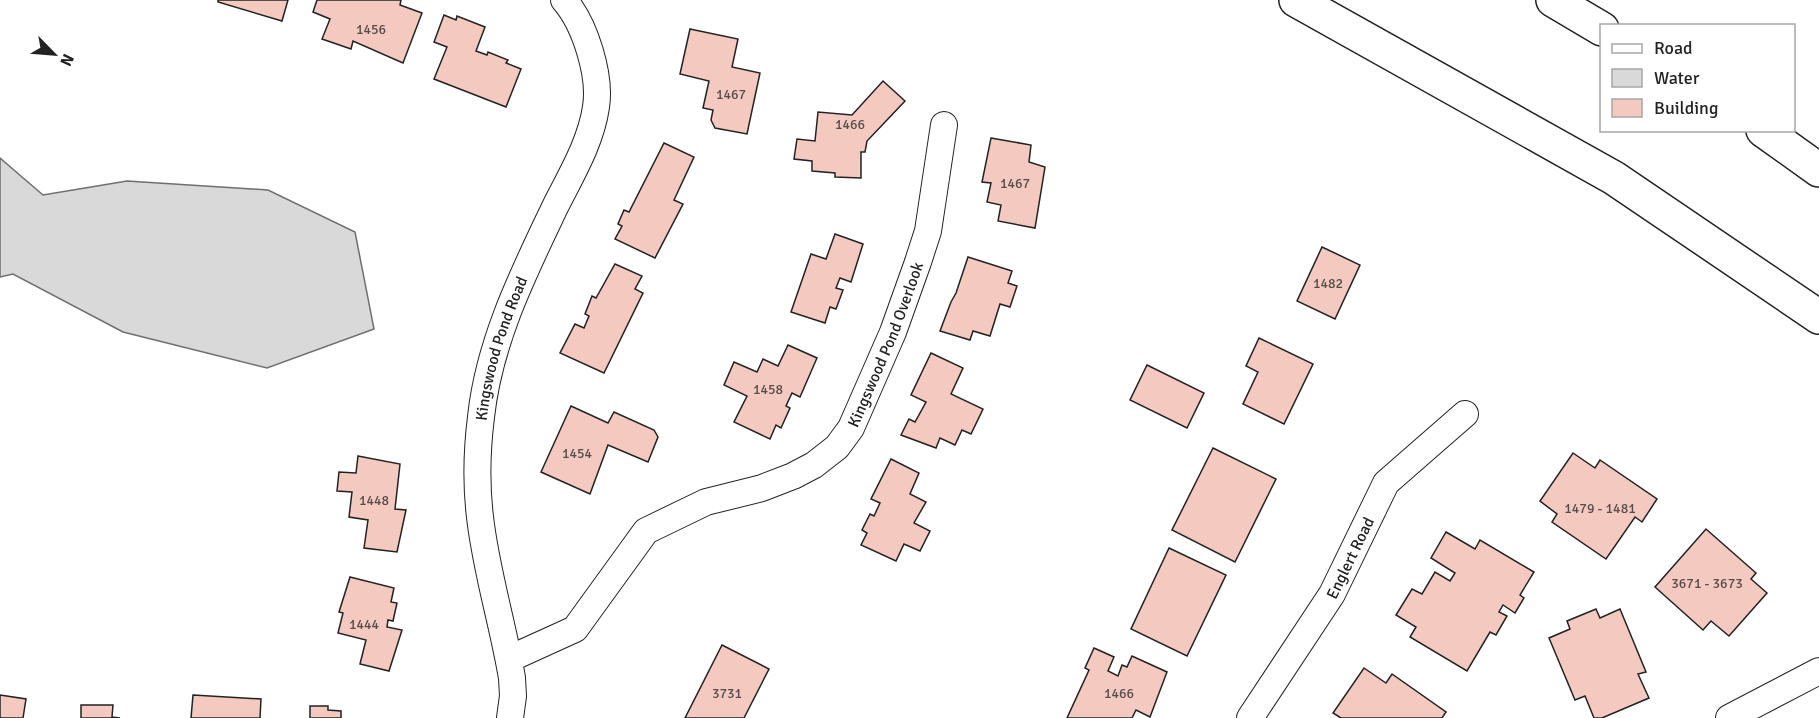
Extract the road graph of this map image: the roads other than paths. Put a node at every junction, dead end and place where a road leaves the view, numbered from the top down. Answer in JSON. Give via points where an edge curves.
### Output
{"nodes":[{"id":1,"x":564,"y":0,"type":"edge"},
{"id":2,"x":1296,"y":0,"type":"edge"},
{"id":3,"x":1553,"y":0,"type":"edge"},
{"id":4,"x":1600,"y":28,"type":"edge"},
{"id":5,"x":944,"y":125,"type":"dead end"},
{"id":6,"x":1766,"y":132,"type":"edge"},
{"id":7,"x":1819,"y":170,"type":"edge"},
{"id":8,"x":1819,"y":317,"type":"edge"},
{"id":9,"x":1464,"y":414,"type":"dead end"},
{"id":10,"x":509,"y":659,"type":"junction"},
{"id":11,"x":1819,"y":671,"type":"edge"},
{"id":12,"x":510,"y":718,"type":"edge"},
{"id":13,"x":1250,"y":718,"type":"edge"},
{"id":14,"x":1729,"y":718,"type":"edge"}],
"edges":[{"from":1,"to":10,"type":"street","name":"Kingswood Pond Road","via":[[582,30],[592,60],[596,107],[589,137],[505,318],[481,416],[477,484],[480,518]]},
{"from":2,"to":8,"type":"highway","via":[[1614,178]]},
{"from":3,"to":4,"type":"highway"},
{"from":5,"to":10,"type":"street","name":"Kingswood Pond Overlook","via":[[928,231],[918,262],[851,428],[837,447],[793,476],[706,502],[646,531],[575,629]]},
{"from":6,"to":7,"type":"highway"},
{"from":9,"to":13,"type":"street","name":"Englert Road","via":[[1386,483],[1332,594]]},
{"from":10,"to":12,"type":"street","name":"Kingswood Pond Road","via":[[513,696]]},
{"from":11,"to":14,"type":"street"}]}
